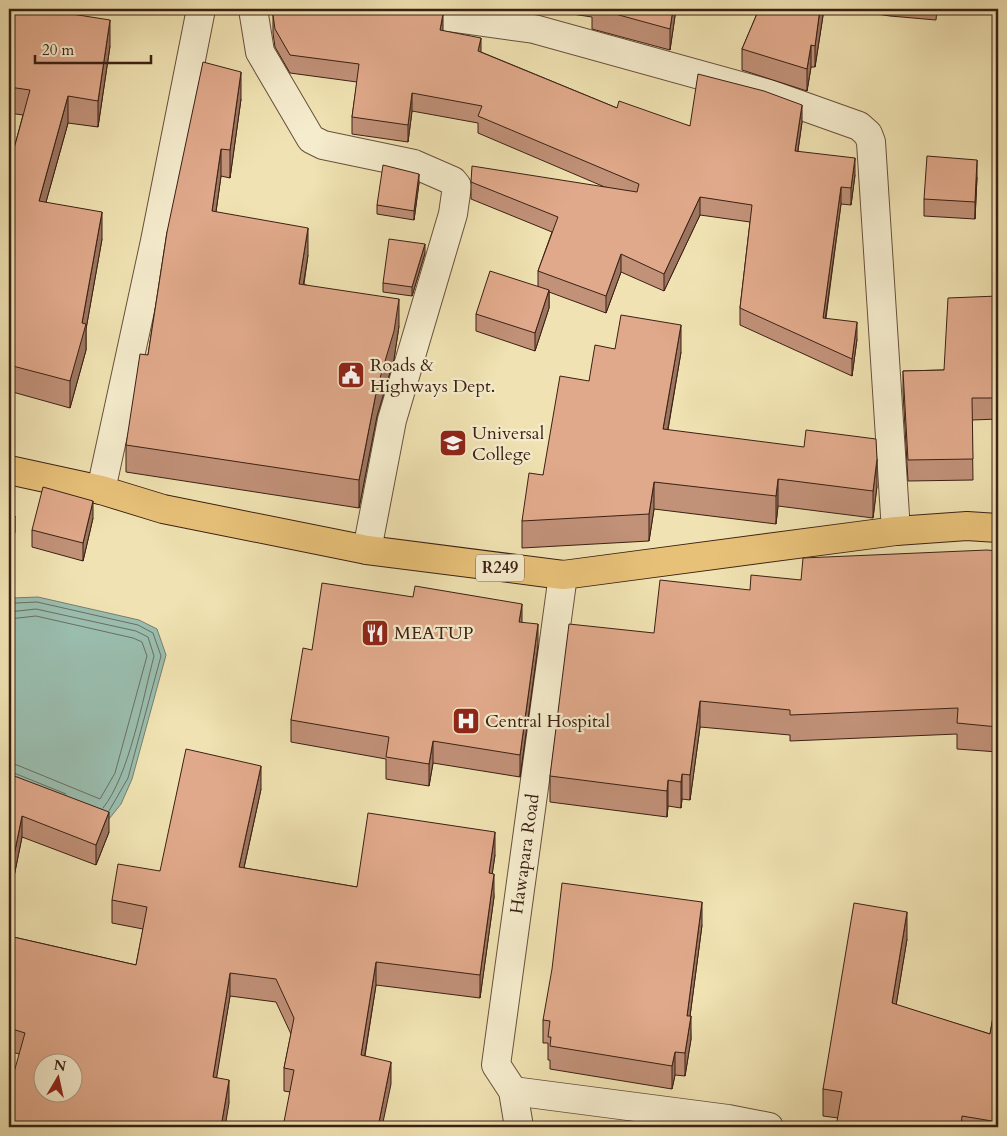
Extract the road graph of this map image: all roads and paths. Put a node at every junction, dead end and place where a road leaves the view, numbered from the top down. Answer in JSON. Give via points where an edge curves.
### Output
{"nodes":[{"id":1,"x":201,"y":9,"type":"edge"},
{"id":2,"x":253,"y":9,"type":"edge"},
{"id":3,"x":390,"y":9,"type":"edge"},
{"id":4,"x":9,"y":470,"type":"edge"},
{"id":5,"x":101,"y":490,"type":"junction"},
{"id":6,"x":998,"y":528,"type":"edge"},
{"id":7,"x":896,"y":531,"type":"junction"},
{"id":8,"x":367,"y":550,"type":"junction"},
{"id":9,"x":563,"y":575,"type":"junction"},
{"id":10,"x":513,"y":1091,"type":"junction"},
{"id":11,"x":519,"y":1127,"type":"edge"},
{"id":12,"x":769,"y":1127,"type":"edge"}],
"edges":[{"from":1,"to":5,"type":"street"},
{"from":2,"to":8,"type":"street","via":[[260,52],[311,139],[323,145],[414,164],[453,181],[457,186],[453,214],[392,420]]},
{"from":3,"to":7,"type":"street","via":[[534,29],[769,94],[850,122],[868,134]]},
{"from":4,"to":5,"type":"main road","number":"R249"},
{"from":5,"to":8,"type":"main road","number":"R249","via":[[163,509]]},
{"from":6,"to":7,"type":"main road","number":"R249","via":[[967,526]]},
{"from":7,"to":9,"type":"main road","number":"R249"},
{"from":8,"to":9,"type":"main road","number":"R249"},
{"from":9,"to":10,"type":"street","name":"Hawapara Road","via":[[496,1065]]},
{"from":10,"to":11,"type":"street","name":"Hawapara Road"},
{"from":10,"to":12,"type":"street"}]}
